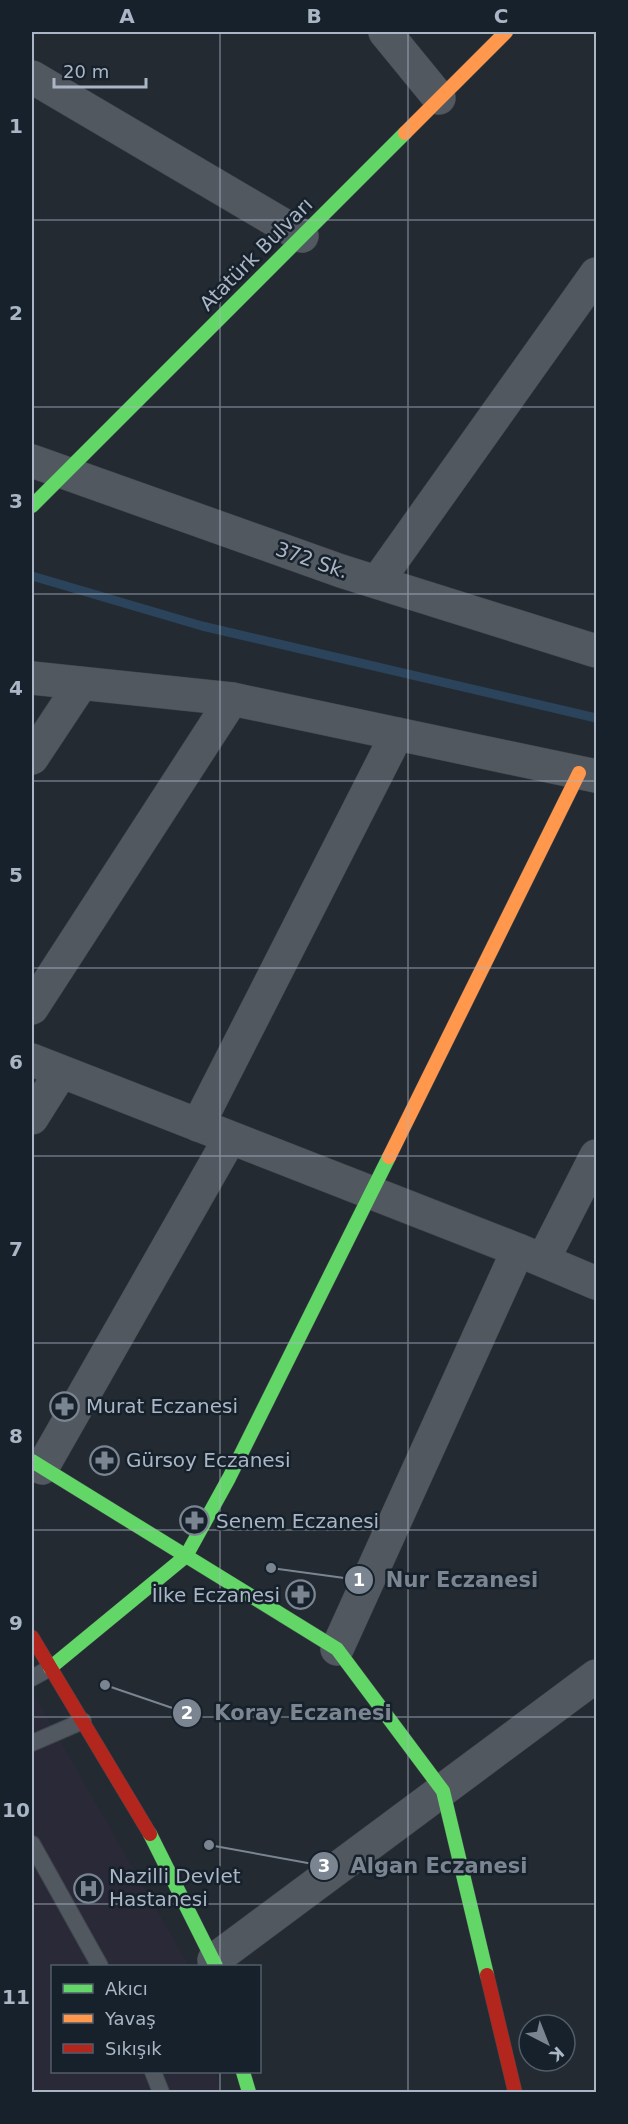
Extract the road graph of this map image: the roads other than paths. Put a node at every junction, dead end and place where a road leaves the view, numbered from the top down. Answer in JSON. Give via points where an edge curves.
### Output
{"nodes":[{"id":1,"x":385,"y":32,"type":"edge"},
{"id":2,"x":506,"y":32,"type":"edge"},
{"id":3,"x":32,"y":77,"type":"edge"},
{"id":4,"x":439,"y":98,"type":"junction"},
{"id":5,"x":302,"y":236,"type":"junction"},
{"id":6,"x":597,"y":274,"type":"edge"},
{"id":7,"x":587,"y":306,"type":"edge"},
{"id":8,"x":32,"y":461,"type":"edge"},
{"id":9,"x":64,"y":472,"type":"junction"},
{"id":10,"x":33,"y":505,"type":"edge"},
{"id":11,"x":377,"y":582,"type":"junction"},
{"id":12,"x":597,"y":651,"type":"edge"},
{"id":13,"x":32,"y":678,"type":"edge"},
{"id":14,"x":81,"y":684,"type":"junction"},
{"id":15,"x":232,"y":699,"type":"junction"},
{"id":16,"x":397,"y":734,"type":"junction"},
{"id":17,"x":32,"y":758,"type":"edge"},
{"id":18,"x":588,"y":774,"type":"edge"},
{"id":19,"x":32,"y":1008,"type":"edge"},
{"id":20,"x":32,"y":1060,"type":"edge"},
{"id":21,"x":61,"y":1072,"type":"junction"},
{"id":22,"x":32,"y":1119,"type":"edge"},
{"id":23,"x":198,"y":1125,"type":"junction"},
{"id":24,"x":230,"y":1138,"type":"junction"},
{"id":25,"x":597,"y":1156,"type":"edge"},
{"id":26,"x":369,"y":1192,"type":"junction"},
{"id":27,"x":531,"y":1255,"type":"junction"},
{"id":28,"x":597,"y":1283,"type":"edge"},
{"id":29,"x":37,"y":1465,"type":"edge"},
{"id":30,"x":186,"y":1556,"type":"junction"},
{"id":31,"x":32,"y":1637,"type":"edge"},
{"id":32,"x":338,"y":1649,"type":"junction"},
{"id":33,"x":50,"y":1668,"type":"junction"},
{"id":34,"x":597,"y":1676,"type":"edge"},
{"id":35,"x":32,"y":1678,"type":"edge"},
{"id":36,"x":83,"y":1721,"type":"junction"},
{"id":37,"x":32,"y":1743,"type":"edge"},
{"id":38,"x":443,"y":1791,"type":"junction"},
{"id":39,"x":32,"y":1844,"type":"edge"},
{"id":40,"x":215,"y":1964,"type":"edge"},
{"id":41,"x":99,"y":1965,"type":"edge"},
{"id":42,"x":153,"y":2073,"type":"edge"},
{"id":43,"x":243,"y":2073,"type":"edge"},
{"id":44,"x":161,"y":2092,"type":"edge"},
{"id":45,"x":249,"y":2092,"type":"edge"},
{"id":46,"x":515,"y":2092,"type":"edge"}],
"edges":[{"from":1,"to":4,"type":"street"},
{"from":2,"to":4,"type":"street","name":"Atatürk Bulvarı"},
{"from":3,"to":5,"type":"street"},
{"from":4,"to":5,"type":"street","name":"Atatürk Bulvarı"},
{"from":5,"to":9,"type":"street","name":"Atatürk Bulvarı"},
{"from":6,"to":7,"type":"street"},
{"from":7,"to":11,"type":"street"},
{"from":8,"to":9,"type":"street","name":"372 Sk."},
{"from":9,"to":10,"type":"street","name":"Atatürk Bulvarı"},
{"from":9,"to":11,"type":"street","name":"372 Sk."},
{"from":11,"to":12,"type":"street","name":"372 Sk."},
{"from":13,"to":14,"type":"street"},
{"from":14,"to":15,"type":"street"},
{"from":14,"to":17,"type":"street"},
{"from":15,"to":16,"type":"street"},
{"from":15,"to":19,"type":"street"},
{"from":16,"to":18,"type":"street"},
{"from":16,"to":23,"type":"street"},
{"from":18,"to":26,"type":"street"},
{"from":20,"to":21,"type":"street"},
{"from":21,"to":22,"type":"street"},
{"from":21,"to":23,"type":"street"},
{"from":23,"to":24,"type":"street"},
{"from":24,"to":26,"type":"street"},
{"from":24,"to":29,"type":"street"},
{"from":25,"to":27,"type":"street"},
{"from":26,"to":27,"type":"street"},
{"from":26,"to":30,"type":"street","via":[[229,1478]]},
{"from":27,"to":28,"type":"street"},
{"from":27,"to":32,"type":"street"},
{"from":29,"to":30,"type":"street"},
{"from":30,"to":32,"type":"street"},
{"from":30,"to":33,"type":"street"},
{"from":31,"to":33,"type":"street"},
{"from":32,"to":38,"type":"street"},
{"from":33,"to":35,"type":"lane"},
{"from":33,"to":36,"type":"street"},
{"from":34,"to":38,"type":"street"},
{"from":36,"to":37,"type":"lane"},
{"from":36,"to":40,"type":"street","via":[[140,1813]]},
{"from":38,"to":40,"type":"street"},
{"from":38,"to":46,"type":"street"},
{"from":39,"to":41,"type":"lane"},
{"from":42,"to":44,"type":"lane"},
{"from":43,"to":45,"type":"street"}]}
